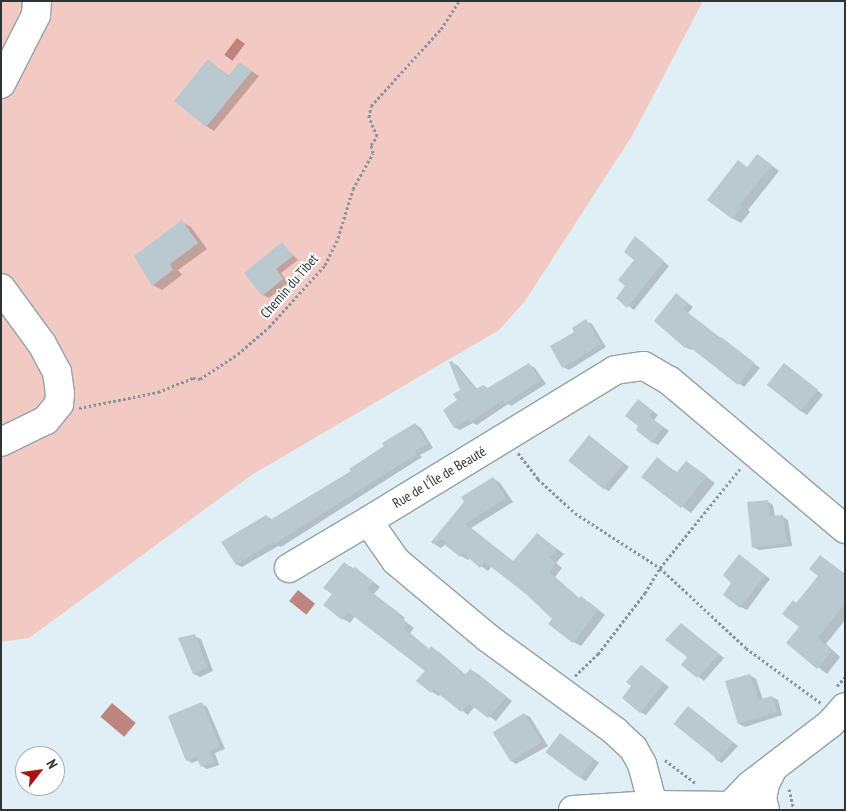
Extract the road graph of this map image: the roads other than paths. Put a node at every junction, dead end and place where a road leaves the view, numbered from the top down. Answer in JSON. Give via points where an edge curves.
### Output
{"nodes":[{"id":1,"x":37,"y":1,"type":"edge"},
{"id":2,"x":1,"y":84,"type":"edge"},
{"id":3,"x":1,"y":288,"type":"edge"},
{"id":4,"x":1,"y":442,"type":"edge"},
{"id":5,"x":368,"y":521,"type":"junction"},
{"id":6,"x":845,"y":529,"type":"edge"},
{"id":7,"x":289,"y":568,"type":"dead end"},
{"id":8,"x":845,"y":707,"type":"edge"},
{"id":9,"x":772,"y":770,"type":"junction"},
{"id":10,"x":653,"y":804,"type":"junction"},
{"id":11,"x":736,"y":808,"type":"edge"},
{"id":12,"x":573,"y":810,"type":"edge"},
{"id":13,"x":765,"y":810,"type":"edge"}],
"edges":[{"from":1,"to":2,"type":"street","via":[[36,15]]},
{"from":3,"to":4,"type":"street","via":[[42,344],[60,384],[59,404],[46,420]]},
{"from":5,"to":6,"type":"street","name":"Rue de l'Île de Beauté","via":[[616,370],[644,366],[670,382]]},
{"from":5,"to":7,"type":"street","name":"Rue de l'Île de Beauté"},
{"from":5,"to":10,"type":"street","via":[[396,561],[488,638],[615,731],[633,748],[642,764]]},
{"from":8,"to":9,"type":"street","via":[[832,723]]},
{"from":9,"to":11,"type":"street","via":[[749,786]]},
{"from":9,"to":13,"type":"street","via":[[762,799]]},
{"from":10,"to":11,"type":"street"},
{"from":10,"to":12,"type":"street"}]}
